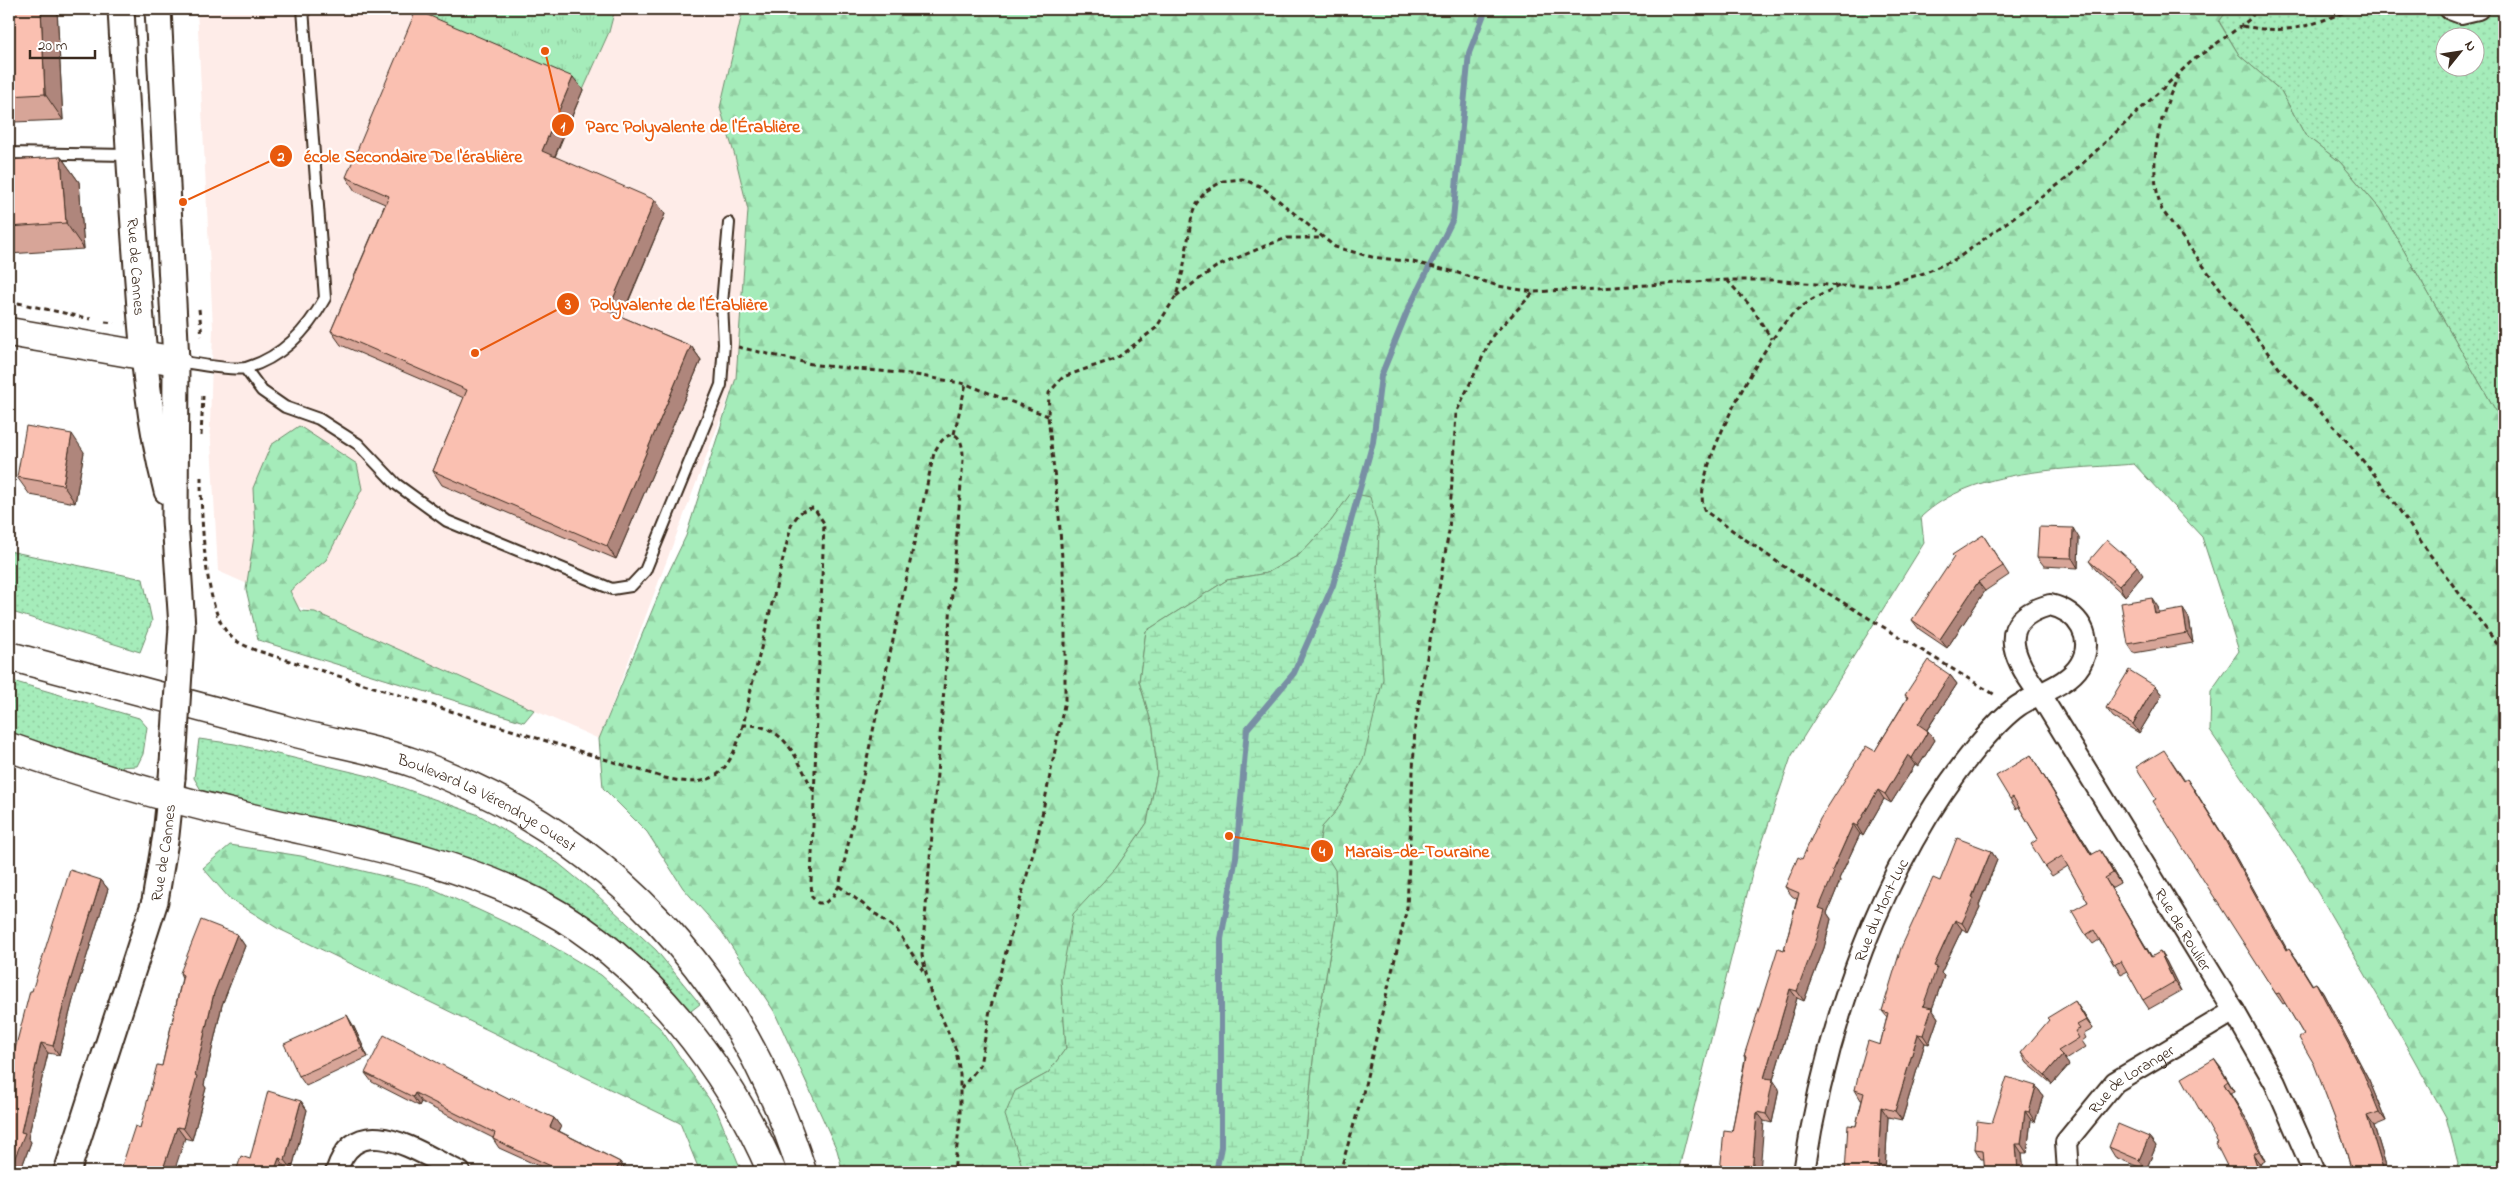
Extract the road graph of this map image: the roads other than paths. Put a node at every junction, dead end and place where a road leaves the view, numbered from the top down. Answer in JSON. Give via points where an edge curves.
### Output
{"nodes":[{"id":1,"x":121,"y":9,"type":"edge"},
{"id":2,"x":158,"y":9,"type":"edge"},
{"id":3,"x":303,"y":9,"type":"edge"},
{"id":4,"x":2450,"y":9,"type":"edge"},
{"id":5,"x":2478,"y":9,"type":"edge"},
{"id":6,"x":9,"y":153,"type":"edge"},
{"id":7,"x":128,"y":155,"type":"junction"},
{"id":8,"x":729,"y":224,"type":"dead end"},
{"id":9,"x":9,"y":332,"type":"edge"},
{"id":10,"x":144,"y":356,"type":"junction"},
{"id":11,"x":176,"y":361,"type":"junction"},
{"id":12,"x":245,"y":368,"type":"junction"},
{"id":13,"x":175,"y":520,"type":"junction"},
{"id":14,"x":9,"y":637,"type":"edge"},
{"id":15,"x":9,"y":656,"type":"edge"},
{"id":16,"x":2039,"y":693,"type":"joint"},
{"id":17,"x":230,"y":715,"type":"junction"},
{"id":18,"x":9,"y":747,"type":"edge"},
{"id":19,"x":171,"y":787,"type":"junction"},
{"id":20,"x":2234,"y":1011,"type":"junction"},
{"id":21,"x":67,"y":1172,"type":"edge"},
{"id":22,"x":336,"y":1172,"type":"edge"},
{"id":23,"x":460,"y":1172,"type":"edge"},
{"id":24,"x":772,"y":1172,"type":"edge"},
{"id":25,"x":802,"y":1172,"type":"edge"},
{"id":26,"x":1804,"y":1172,"type":"edge"},
{"id":27,"x":2068,"y":1172,"type":"edge"},
{"id":28,"x":2314,"y":1172,"type":"edge"}],
"edges":[{"from":1,"to":7,"type":"street","name":"Rue de Cannes"},
{"from":2,"to":11,"type":"street","name":"Rue de Cannes"},
{"from":3,"to":12,"type":"lane","via":[[325,298],[311,324],[286,349]]},
{"from":4,"to":5,"type":"street","via":[[2461,13]]},
{"from":6,"to":7,"type":"lane"},
{"from":7,"to":10,"type":"street","name":"Rue de Cannes"},
{"from":8,"to":12,"type":"lane","via":[[722,304],[721,385],[645,571],[631,586],[612,589],[447,521],[396,484],[358,444],[319,419],[285,407],[262,391]]},
{"from":9,"to":10,"type":"main road"},
{"from":10,"to":11,"type":"main road"},
{"from":10,"to":13,"type":"street","name":"Rue de Cannes","via":[[156,447]]},
{"from":11,"to":12,"type":"lane"},
{"from":11,"to":13,"type":"street","name":"Rue de Cannes"},
{"from":13,"to":19,"type":"street","name":"Rue de Cannes","bridge":true,"via":[[182,627]]},
{"from":14,"to":17,"type":"main road"},
{"from":15,"to":17,"type":"main road","name":"Boulevard La Vérendrye Ouest"},
{"from":16,"to":20,"type":"street","name":"Rue de Roulier"},
{"from":16,"to":26,"type":"street","name":"Rue du Mont-Luc","via":[[2016,707],[1962,766],[1908,852],[1882,904],[1856,964],[1838,1019],[1820,1082]]},
{"from":17,"to":25,"type":"main road","name":"Boulevard La Vérendrye Ouest","via":[[414,763],[530,816],[594,860],[668,929],[726,1004],[767,1078]]},
{"from":18,"to":19,"type":"main road","via":[[140,791]]},
{"from":19,"to":21,"type":"street","name":"Rue de Cannes","via":[[155,902]]},
{"from":19,"to":24,"type":"main road","via":[[454,869],[488,880],[547,908],[603,947],[675,1017],[730,1092]]},
{"from":20,"to":27,"type":"street","name":"Rue de Loranger","via":[[2115,1082],[2066,1142]]},
{"from":20,"to":28,"type":"street","name":"Rue de Roulier","via":[[2275,1083]]},
{"from":22,"to":23,"type":"street","via":[[355,1141],[378,1137],[392,1140]]}]}
